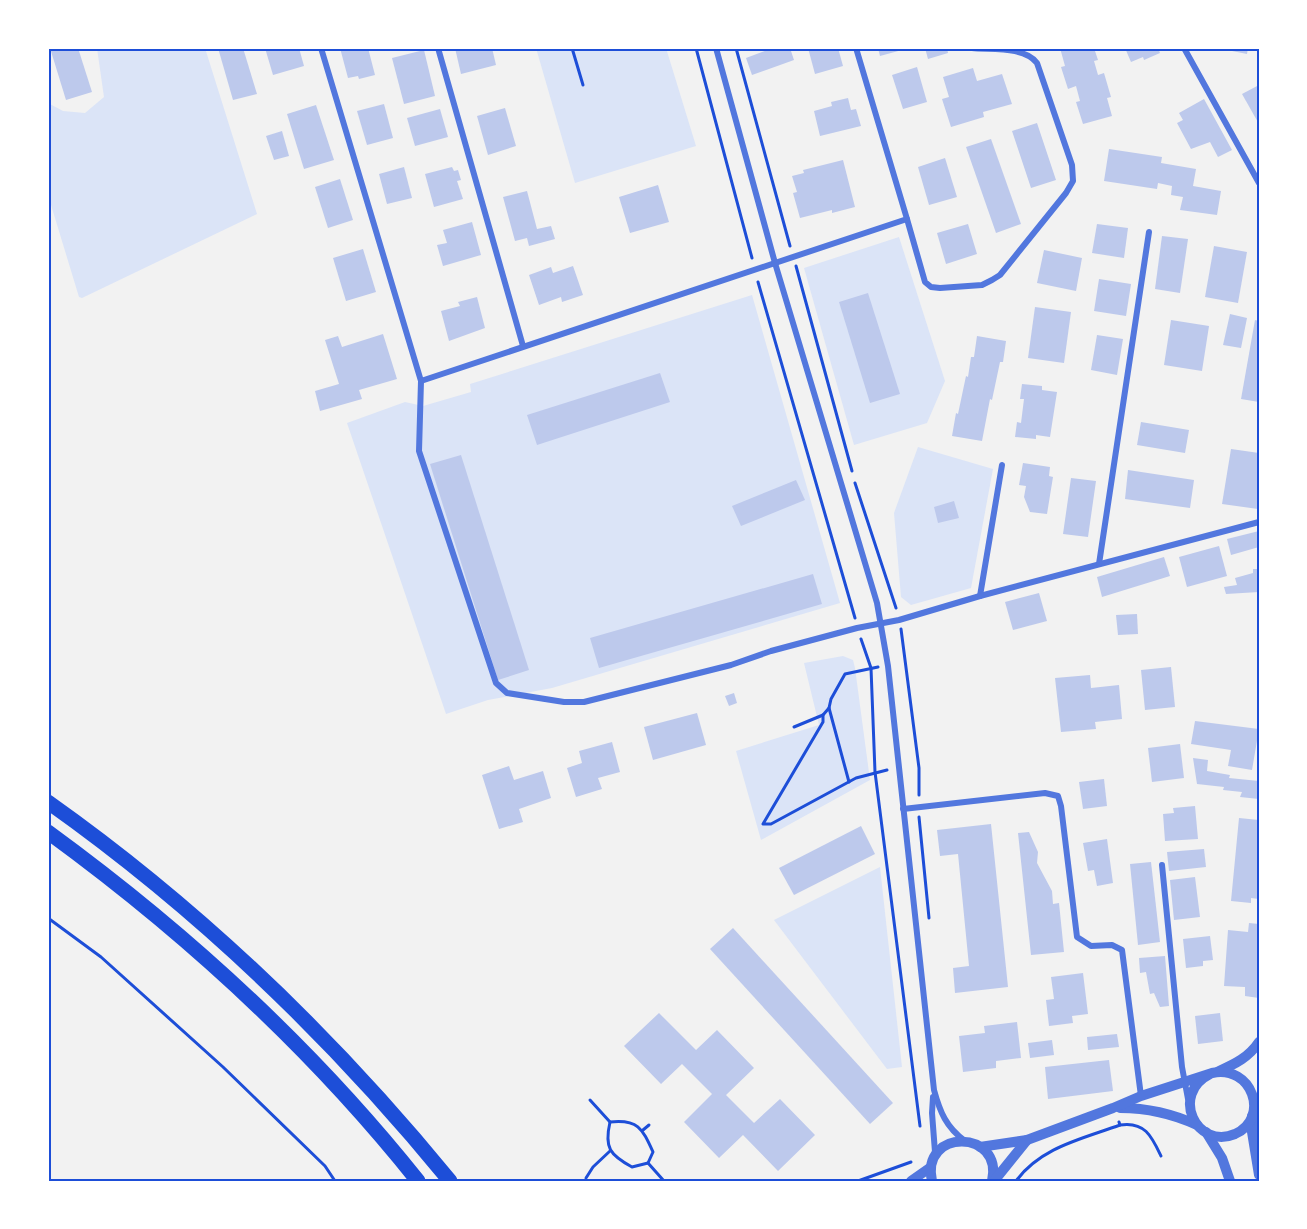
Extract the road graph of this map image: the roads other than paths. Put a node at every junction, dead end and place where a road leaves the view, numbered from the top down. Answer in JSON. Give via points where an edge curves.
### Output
{"nodes":[{"id":1,"x":321,"y":48,"type":"edge"},
{"id":2,"x":438,"y":48,"type":"edge"},
{"id":3,"x":716,"y":48,"type":"edge"},
{"id":4,"x":856,"y":48,"type":"edge"},
{"id":5,"x":972,"y":48,"type":"edge"},
{"id":6,"x":1184,"y":48,"type":"edge"},
{"id":7,"x":1259,"y":183,"type":"edge"},
{"id":8,"x":907,"y":219,"type":"junction"},
{"id":9,"x":1149,"y":232,"type":"dead end"},
{"id":10,"x":775,"y":263,"type":"junction"},
{"id":11,"x":523,"y":346,"type":"junction"},
{"id":12,"x":421,"y":381,"type":"junction"},
{"id":13,"x":1002,"y":465,"type":"dead end"},
{"id":14,"x":1259,"y":522,"type":"edge"},
{"id":15,"x":1099,"y":564,"type":"junction"},
{"id":16,"x":980,"y":596,"type":"junction"},
{"id":17,"x":881,"y":623,"type":"junction"},
{"id":18,"x":48,"y":802,"type":"edge"},
{"id":19,"x":903,"y":809,"type":"junction"},
{"id":20,"x":48,"y":832,"type":"edge"},
{"id":21,"x":1162,"y":865,"type":"dead end"},
{"id":22,"x":1259,"y":1042,"type":"edge"},
{"id":23,"x":1211,"y":1074,"type":"junction"},
{"id":24,"x":1186,"y":1082,"type":"junction"},
{"id":25,"x":934,"y":1090,"type":"junction"},
{"id":26,"x":1141,"y":1096,"type":"junction"},
{"id":27,"x":1259,"y":1101,"type":"edge"},
{"id":28,"x":1113,"y":1108,"type":"junction"},
{"id":29,"x":1190,"y":1109,"type":"junction"},
{"id":30,"x":1252,"y":1115,"type":"junction"},
{"id":31,"x":1201,"y":1128,"type":"junction"},
{"id":32,"x":1027,"y":1140,"type":"junction"},
{"id":33,"x":966,"y":1142,"type":"junction"},
{"id":34,"x":980,"y":1147,"type":"junction"},
{"id":35,"x":933,"y":1162,"type":"junction"},
{"id":36,"x":1259,"y":1175,"type":"edge"},
{"id":37,"x":418,"y":1181,"type":"edge"},
{"id":38,"x":450,"y":1181,"type":"edge"},
{"id":39,"x":911,"y":1181,"type":"edge"},
{"id":40,"x":932,"y":1181,"type":"edge"},
{"id":41,"x":993,"y":1181,"type":"edge"},
{"id":42,"x":1230,"y":1181,"type":"edge"}],
"edges":[{"from":1,"to":12,"type":"street"},
{"from":2,"to":11,"type":"street"},
{"from":3,"to":10,"type":"street"},
{"from":4,"to":8,"type":"street"},
{"from":5,"to":8,"type":"street","via":[[1032,56],[1072,165],[1073,181],[1000,275],[982,285],[940,288],[925,282]]},
{"from":6,"to":7,"type":"street"},
{"from":8,"to":10,"type":"street"},
{"from":9,"to":15,"type":"street"},
{"from":10,"to":11,"type":"street"},
{"from":10,"to":17,"type":"street"},
{"from":11,"to":12,"type":"street"},
{"from":12,"to":17,"type":"street","via":[[419,451],[496,683],[507,693],[584,702]]},
{"from":13,"to":16,"type":"street"},
{"from":14,"to":15,"type":"street"},
{"from":15,"to":16,"type":"street"},
{"from":16,"to":17,"type":"street","via":[[900,621]]},
{"from":17,"to":19,"type":"street"},
{"from":18,"to":38,"type":"highway","via":[[161,888],[261,976],[342,1057]]},
{"from":19,"to":25,"type":"street"},
{"from":19,"to":26,"type":"street","via":[[1045,793],[1058,796],[1077,936],[1091,946],[1112,945],[1122,950]]},
{"from":20,"to":37,"type":"highway","via":[[176,932],[255,1004],[330,1080]]},
{"from":21,"to":24,"type":"street"},
{"from":22,"to":23,"type":"street","via":[[1240,1061]]},
{"from":23,"to":24,"type":"street"},
{"from":23,"to":29,"type":"street","via":[[1193,1089]]},
{"from":23,"to":30,"type":"street","via":[[1228,1072],[1244,1081],[1253,1096]]},
{"from":24,"to":26,"type":"street"},
{"from":24,"to":29,"type":"street"},
{"from":25,"to":33,"type":"street","via":[[946,1123]]},
{"from":25,"to":35,"type":"street"},
{"from":26,"to":28,"type":"street"},
{"from":27,"to":30,"type":"street"},
{"from":28,"to":31,"type":"street","via":[[1151,1109]]},
{"from":28,"to":32,"type":"street"},
{"from":29,"to":31,"type":"street"},
{"from":30,"to":31,"type":"street","via":[[1245,1127],[1222,1137]]},
{"from":30,"to":36,"type":"street"},
{"from":31,"to":42,"type":"street","via":[[1222,1158]]},
{"from":32,"to":34,"type":"street"},
{"from":32,"to":41,"type":"street"},
{"from":33,"to":34,"type":"street"},
{"from":33,"to":35,"type":"street","via":[[941,1148]]},
{"from":34,"to":41,"type":"street","via":[[990,1158]]},
{"from":35,"to":39,"type":"street"},
{"from":35,"to":40,"type":"street"}]}
